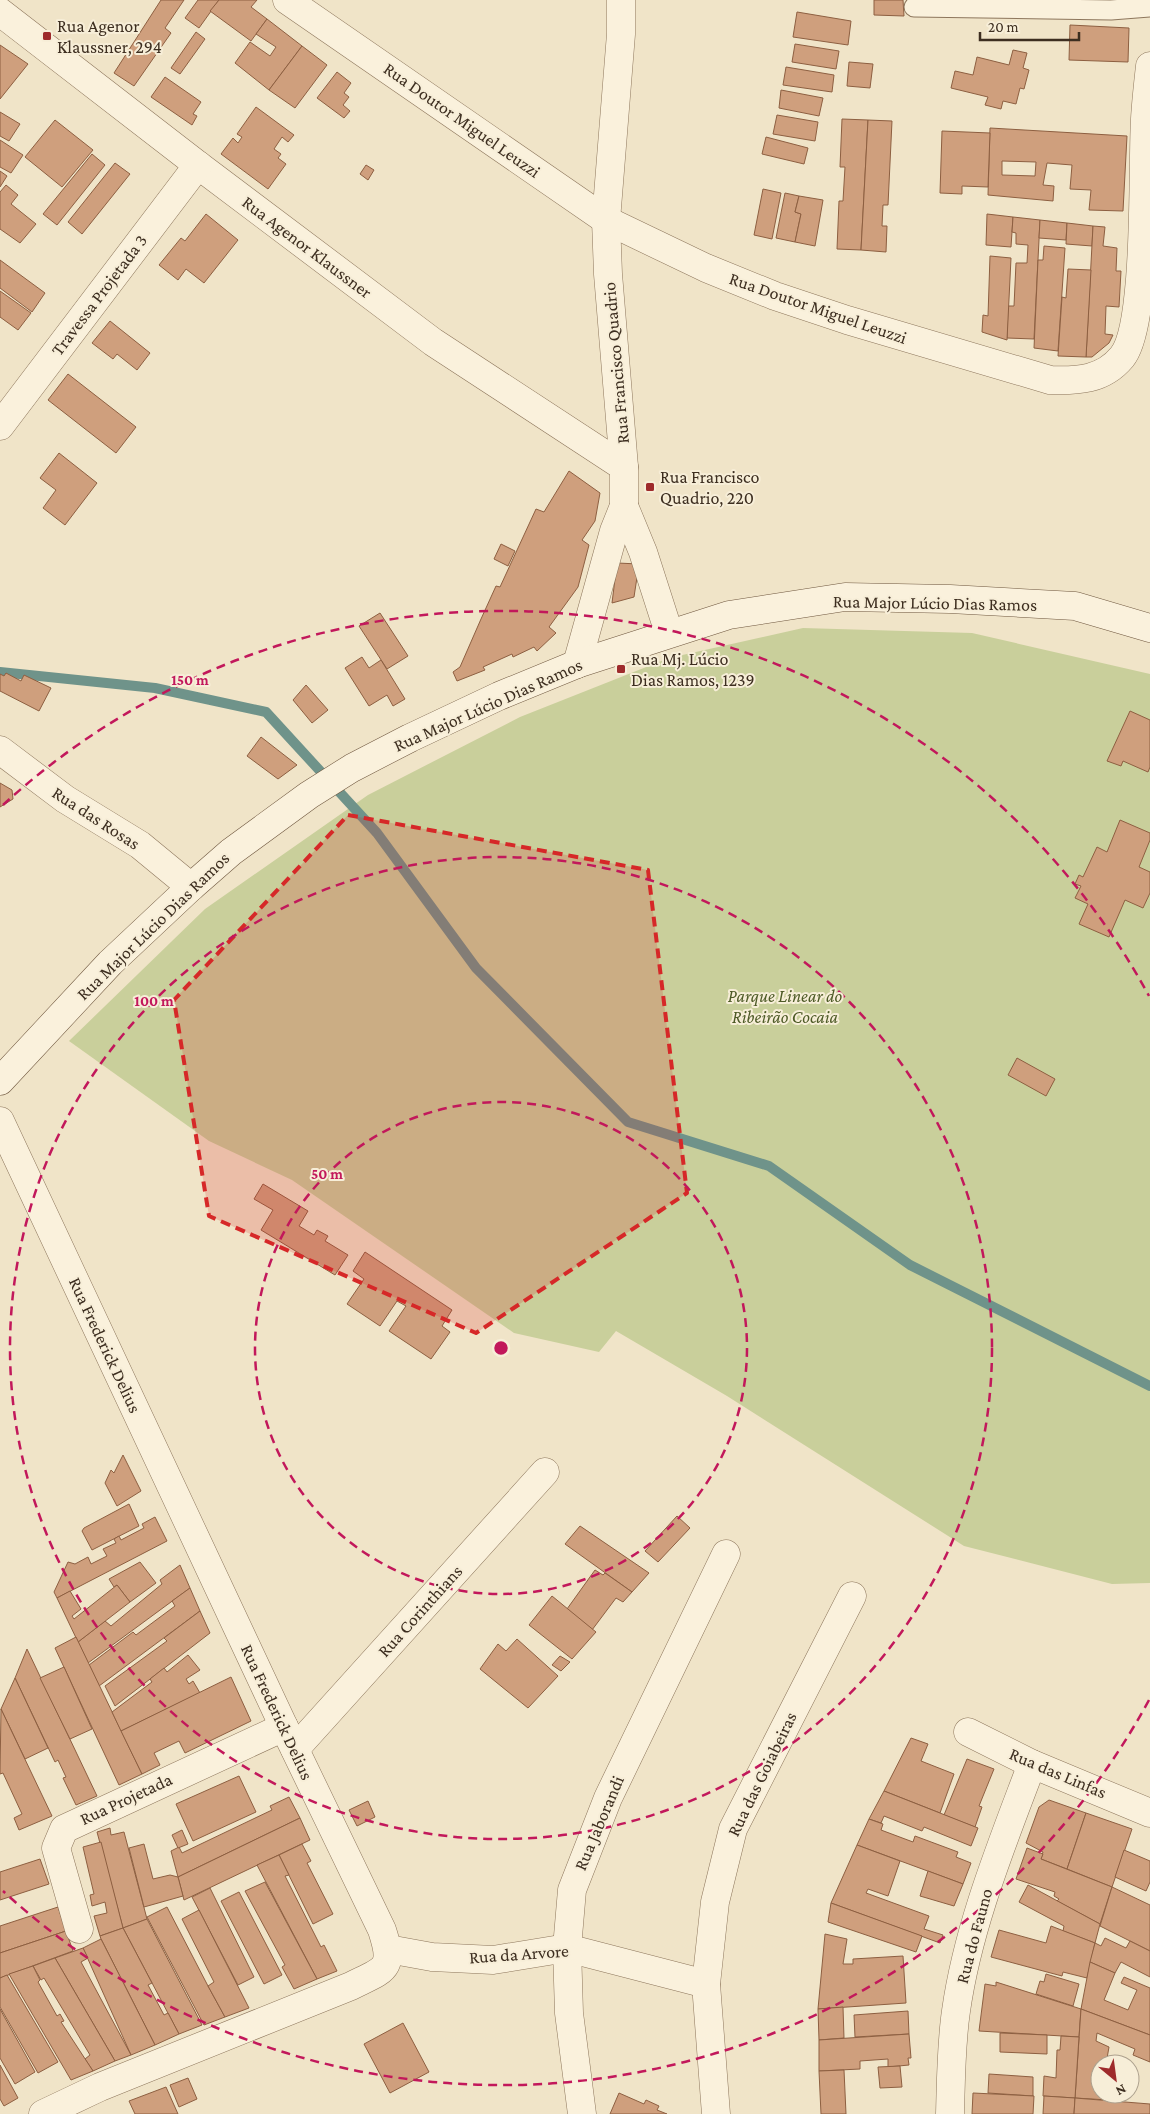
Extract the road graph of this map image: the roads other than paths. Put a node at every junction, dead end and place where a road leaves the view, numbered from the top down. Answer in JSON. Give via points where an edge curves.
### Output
{"nodes":[{"id":1,"x":287,"y":0,"type":"edge"},
{"id":2,"x":621,"y":0,"type":"edge"},
{"id":3,"x":914,"y":7,"type":"dead end"},
{"id":4,"x":1150,"y":7,"type":"edge"},
{"id":5,"x":0,"y":12,"type":"edge"},
{"id":6,"x":1150,"y":66,"type":"edge"},
{"id":7,"x":198,"y":165,"type":"junction"},
{"id":8,"x":606,"y":220,"type":"junction"},
{"id":9,"x":0,"y":426,"type":"edge"},
{"id":10,"x":624,"y":467,"type":"junction"},
{"id":11,"x":624,"y":506,"type":"junction"},
{"id":12,"x":1150,"y":628,"type":"edge"},
{"id":13,"x":669,"y":633,"type":"junction"},
{"id":14,"x":577,"y":664,"type":"junction"},
{"id":15,"x":0,"y":750,"type":"edge"},
{"id":16,"x":192,"y":887,"type":"junction"},
{"id":17,"x":0,"y":1081,"type":"edge"},
{"id":18,"x":0,"y":1121,"type":"edge"},
{"id":19,"x":545,"y":1472,"type":"dead end"},
{"id":20,"x":726,"y":1554,"type":"dead end"},
{"id":21,"x":852,"y":1596,"type":"dead end"},
{"id":22,"x":968,"y":1732,"type":"dead end"},
{"id":23,"x":289,"y":1738,"type":"junction"},
{"id":24,"x":1032,"y":1764,"type":"junction"},
{"id":25,"x":1150,"y":1813,"type":"edge"},
{"id":26,"x":79,"y":1929,"type":"dead end"},
{"id":27,"x":567,"y":1948,"type":"junction"},
{"id":28,"x":388,"y":1949,"type":"junction"},
{"id":29,"x":706,"y":1984,"type":"junction"},
{"id":30,"x":43,"y":2114,"type":"edge"},
{"id":31,"x":582,"y":2114,"type":"edge"},
{"id":32,"x":716,"y":2114,"type":"edge"},
{"id":33,"x":950,"y":2114,"type":"edge"}],
"edges":[{"from":1,"to":8,"type":"street","name":"Rua Doutor Miguel Leuzzi"},
{"from":2,"to":8,"type":"street","name":"Rua Francisco Quadrio"},
{"from":3,"to":4,"type":"lane","via":[[1111,10]]},
{"from":5,"to":7,"type":"street","name":"Rua Agenor Klaussner"},
{"from":6,"to":8,"type":"street","name":"Rua Doutor Miguel Leuzzi","via":[[1136,324],[1123,356],[1101,376],[1075,381],[1050,380],[847,320],[706,268]]},
{"from":7,"to":9,"type":"street","name":"Travessa Projetada 3"},
{"from":7,"to":10,"type":"street","name":"Rua Agenor Klaussner","via":[[433,342]]},
{"from":8,"to":10,"type":"street","name":"Rua Francisco Quadrio"},
{"from":10,"to":11,"type":"street","name":"Rua Francisco Quadrio"},
{"from":11,"to":13,"type":"street","name":"Rua Francisco Quadrio","via":[[643,552]]},
{"from":11,"to":14,"type":"street","name":"Rua Francisco Quadrio"},
{"from":12,"to":13,"type":"street","name":"Rua Major Lúcio Dias Ramos","via":[[1074,606],[845,597],[729,615]]},
{"from":13,"to":14,"type":"street","name":"Rua Major Lúcio Dias Ramos"},
{"from":14,"to":16,"type":"street","name":"Rua Major Lúcio Dias Ramos","via":[[499,696],[352,768],[309,794],[231,852]]},
{"from":15,"to":16,"type":"street","name":"Rua das Rosas","via":[[65,799],[140,845]]},
{"from":16,"to":17,"type":"street","name":"Rua Major Lúcio Dias Ramos","via":[[110,963]]},
{"from":18,"to":23,"type":"street","name":"Rua Frederick Delius"},
{"from":19,"to":23,"type":"street","name":"Rua Corinthians"},
{"from":20,"to":27,"type":"street","name":"Rua Jaborandi","via":[[608,1798],[572,1890]]},
{"from":21,"to":29,"type":"street","name":"Rua das Goiabeiras","via":[[732,1829],[715,1902]]},
{"from":22,"to":24,"type":"street","name":"Rua das Linfas"},
{"from":23,"to":26,"type":"street","name":"Rua Projetada","via":[[64,1829],[56,1848]]},
{"from":23,"to":28,"type":"street","name":"Rua Frederick Delius","via":[[382,1930]]},
{"from":24,"to":25,"type":"street","name":"Rua das Linfas"},
{"from":24,"to":33,"type":"street","name":"Rua do Fauno","via":[[993,1868],[968,1952],[956,2012]]},
{"from":27,"to":28,"type":"street","name":"Rua da Arvore","via":[[493,1960],[432,1957]]},
{"from":27,"to":29,"type":"street","name":"Rua da Arvore"},
{"from":27,"to":31,"type":"street","name":"Rua Jaborandi","via":[[569,2013]]},
{"from":28,"to":30,"type":"street","via":[[388,1962],[380,1972],[351,1986],[100,2087]]},
{"from":29,"to":32,"type":"street","name":"Rua das Goiabeiras"}]}
